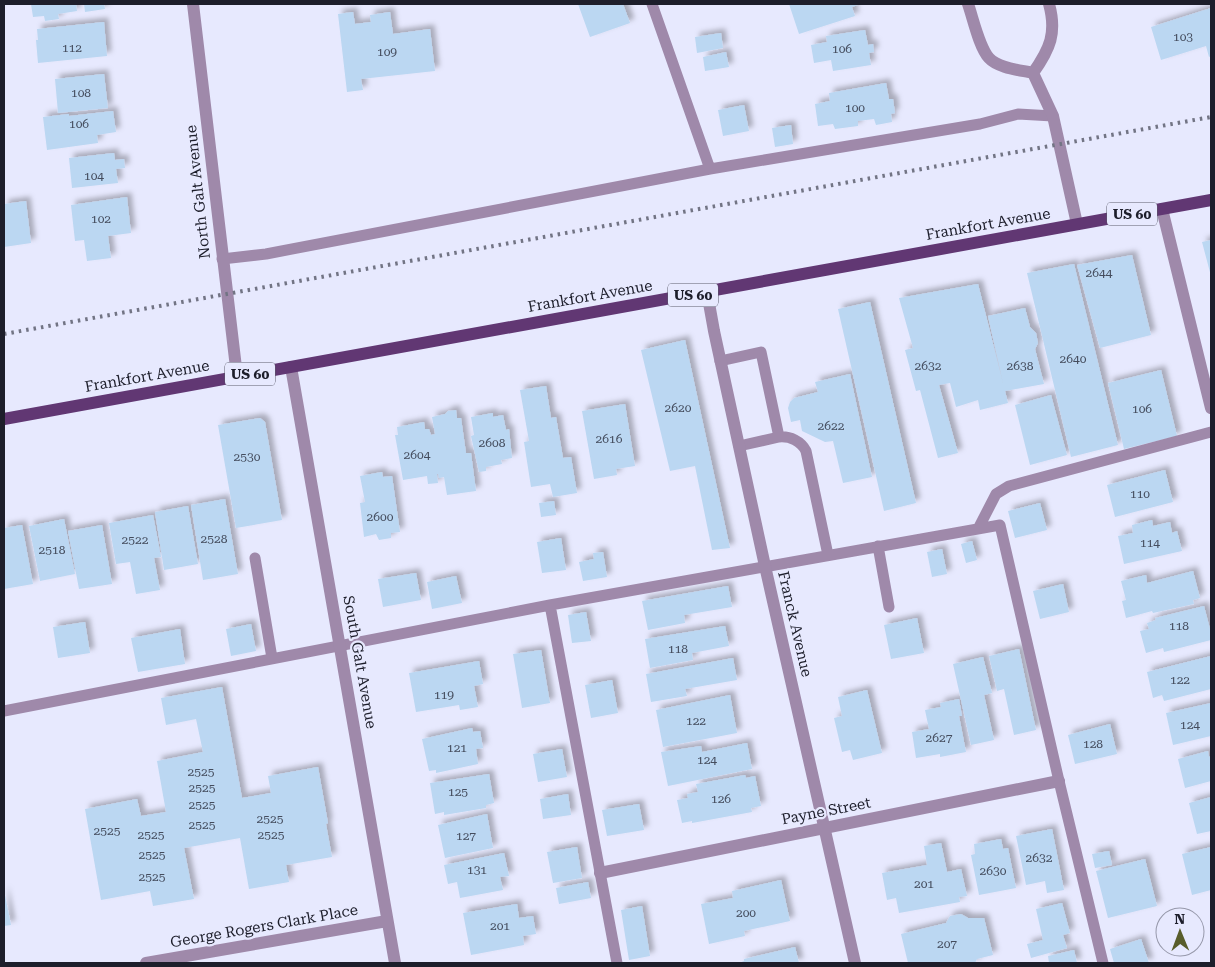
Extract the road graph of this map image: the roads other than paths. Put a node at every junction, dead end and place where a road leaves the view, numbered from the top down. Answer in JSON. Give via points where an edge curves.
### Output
{"nodes":[{"id":1,"x":193,"y":4,"type":"edge"},
{"id":2,"x":652,"y":4,"type":"edge"},
{"id":3,"x":968,"y":4,"type":"edge"},
{"id":4,"x":1049,"y":4,"type":"edge"},
{"id":5,"x":1033,"y":73,"type":"junction"},
{"id":6,"x":1053,"y":116,"type":"junction"},
{"id":7,"x":710,"y":170,"type":"junction"},
{"id":8,"x":1211,"y":200,"type":"edge"},
{"id":9,"x":1162,"y":209,"type":"junction"},
{"id":10,"x":1077,"y":224,"type":"junction"},
{"id":11,"x":222,"y":259,"type":"junction"},
{"id":12,"x":707,"y":292,"type":"junction"},
{"id":13,"x":720,"y":361,"type":"junction"},
{"id":14,"x":291,"y":367,"type":"junction"},
{"id":15,"x":236,"y":376,"type":"junction"},
{"id":16,"x":1211,"y":408,"type":"edge"},
{"id":17,"x":4,"y":419,"type":"edge"},
{"id":18,"x":1211,"y":432,"type":"edge"},
{"id":19,"x":778,"y":437,"type":"junction"},
{"id":20,"x":739,"y":446,"type":"junction"},
{"id":21,"x":978,"y":529,"type":"junction"},
{"id":22,"x":878,"y":546,"type":"junction"},
{"id":23,"x":828,"y":555,"type":"junction"},
{"id":24,"x":256,"y":558,"type":"dead end"},
{"id":25,"x":765,"y":566,"type":"junction"},
{"id":26,"x":550,"y":605,"type":"junction"},
{"id":27,"x":889,"y":607,"type":"dead end"},
{"id":28,"x":340,"y":645,"type":"junction"},
{"id":29,"x":272,"y":658,"type":"junction"},
{"id":30,"x":4,"y":711,"type":"edge"},
{"id":31,"x":1058,"y":781,"type":"junction"},
{"id":32,"x":825,"y":828,"type":"junction"},
{"id":33,"x":600,"y":873,"type":"junction"},
{"id":34,"x":387,"y":921,"type":"junction"},
{"id":35,"x":146,"y":963,"type":"edge"},
{"id":36,"x":395,"y":963,"type":"edge"},
{"id":37,"x":616,"y":963,"type":"edge"},
{"id":38,"x":855,"y":963,"type":"edge"},
{"id":39,"x":1103,"y":963,"type":"edge"}],
"edges":[{"from":1,"to":11,"type":"street","name":"North Galt Avenue"},
{"from":2,"to":7,"type":"lane"},
{"from":3,"to":5,"type":"street","via":[[990,60]]},
{"from":4,"to":5,"type":"street","via":[[1052,36]]},
{"from":5,"to":6,"type":"street"},
{"from":6,"to":7,"type":"lane","via":[[1018,114],[980,124]]},
{"from":6,"to":10,"type":"street"},
{"from":7,"to":11,"type":"lane","via":[[266,254]]},
{"from":8,"to":9,"type":"main road","name":"Frankfort Avenue","number":"US 60"},
{"from":9,"to":10,"type":"main road","name":"Frankfort Avenue","number":"US 60"},
{"from":9,"to":16,"type":"street"},
{"from":10,"to":12,"type":"main road","name":"Frankfort Avenue","number":"US 60"},
{"from":11,"to":15,"type":"street","name":"North Galt Avenue"},
{"from":12,"to":13,"type":"street","name":"Franck Avenue"},
{"from":12,"to":14,"type":"main road","name":"Frankfort Avenue","number":"US 60"},
{"from":13,"to":19,"type":"lane","via":[[761,352]]},
{"from":13,"to":20,"type":"street","name":"Franck Avenue"},
{"from":14,"to":15,"type":"main road","name":"Frankfort Avenue","number":"US 60"},
{"from":14,"to":28,"type":"street","name":"South Galt Avenue"},
{"from":15,"to":17,"type":"main road","name":"Frankfort Avenue","number":"US 60"},
{"from":18,"to":21,"type":"lane","via":[[1009,486],[996,494]]},
{"from":19,"to":20,"type":"lane"},
{"from":19,"to":23,"type":"lane","via":[[796,441],[806,451]]},
{"from":20,"to":25,"type":"street","name":"Franck Avenue"},
{"from":21,"to":22,"type":"lane"},
{"from":21,"to":31,"type":"lane","via":[[1000,524]]},
{"from":22,"to":23,"type":"lane"},
{"from":22,"to":27,"type":"lane"},
{"from":23,"to":25,"type":"lane"},
{"from":24,"to":29,"type":"lane"},
{"from":25,"to":26,"type":"lane"},
{"from":25,"to":32,"type":"street","name":"Franck Avenue"},
{"from":26,"to":28,"type":"lane"},
{"from":26,"to":33,"type":"lane"},
{"from":28,"to":29,"type":"lane"},
{"from":28,"to":34,"type":"street","name":"South Galt Avenue"},
{"from":29,"to":30,"type":"lane"},
{"from":31,"to":32,"type":"street","name":"Payne Street"},
{"from":31,"to":39,"type":"lane"},
{"from":32,"to":33,"type":"street","name":"Payne Street"},
{"from":32,"to":38,"type":"street","name":"Franck Avenue"},
{"from":33,"to":37,"type":"lane"},
{"from":34,"to":35,"type":"street","name":"George Rogers Clark Place"},
{"from":34,"to":36,"type":"street","name":"South Galt Avenue"}]}
